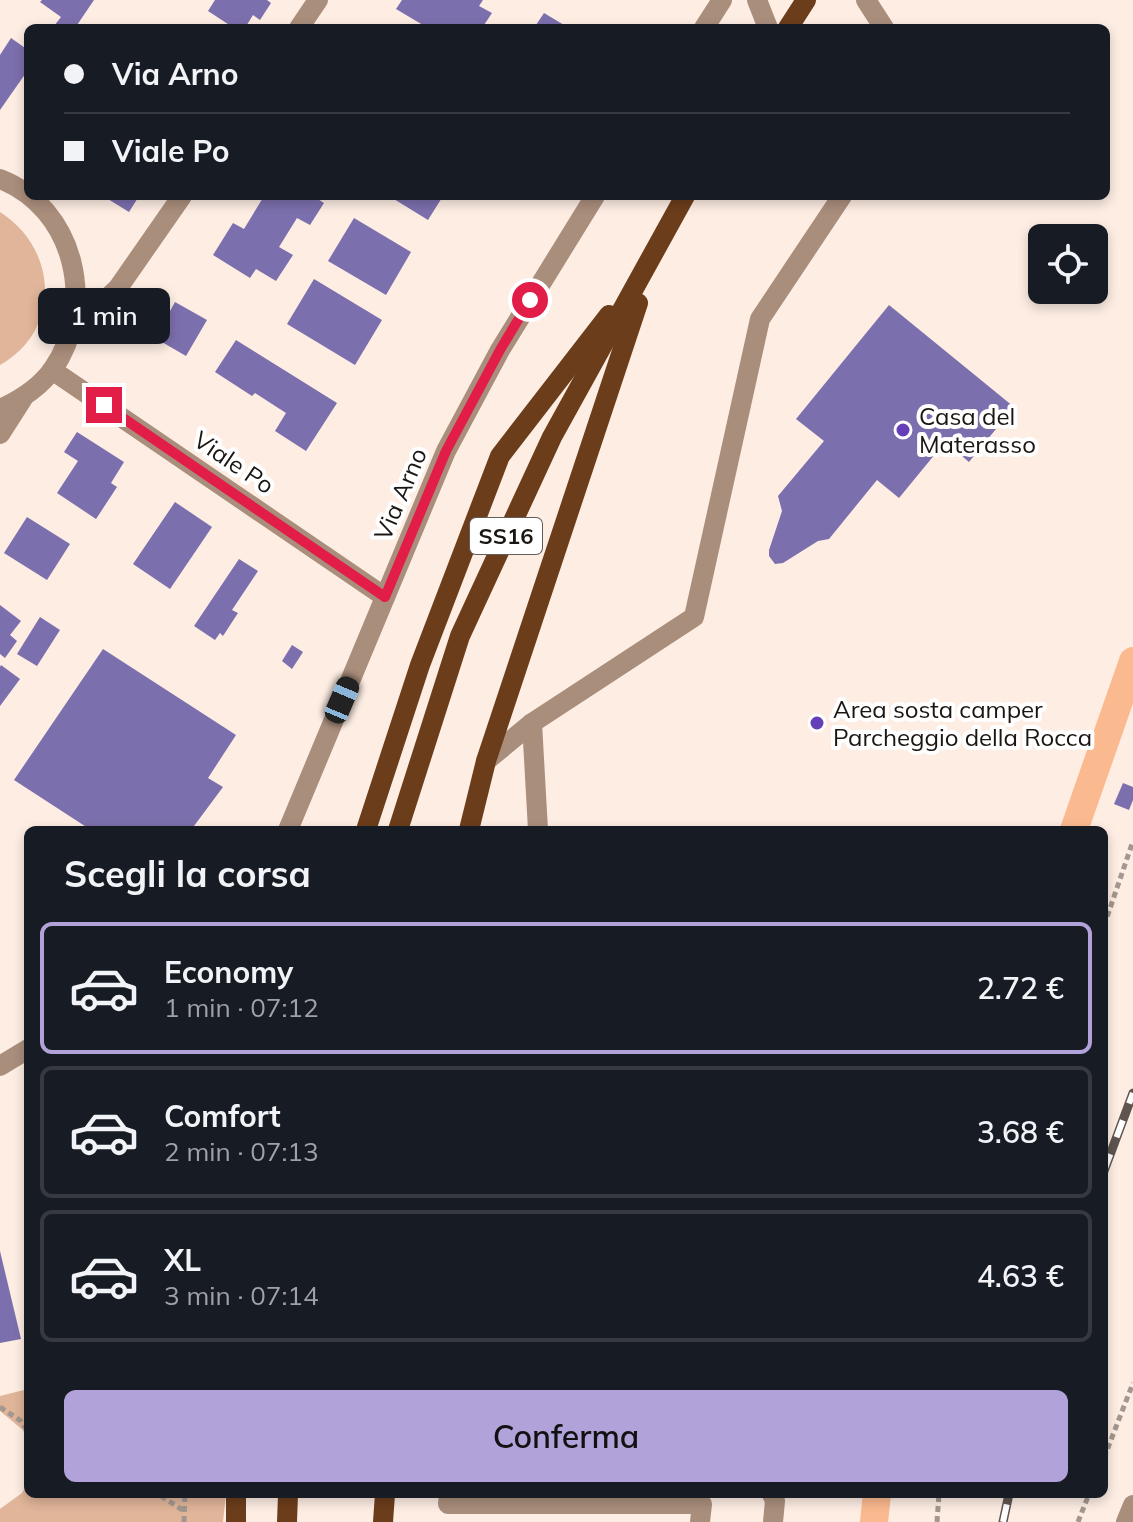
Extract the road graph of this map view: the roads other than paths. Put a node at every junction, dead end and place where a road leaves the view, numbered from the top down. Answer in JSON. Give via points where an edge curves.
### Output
{"nodes":[{"id":1,"x":318,"y":0,"type":"edge"},
{"id":2,"x":722,"y":0,"type":"edge"},
{"id":3,"x":757,"y":0,"type":"edge"},
{"id":4,"x":806,"y":0,"type":"edge"},
{"id":5,"x":866,"y":0,"type":"edge"},
{"id":6,"x":302,"y":24,"type":"edge"},
{"id":7,"x":708,"y":24,"type":"edge"},
{"id":8,"x":766,"y":24,"type":"edge"},
{"id":9,"x":791,"y":24,"type":"edge"},
{"id":10,"x":881,"y":24,"type":"edge"},
{"id":11,"x":0,"y":179,"type":"edge"},
{"id":12,"x":24,"y":193,"type":"edge"},
{"id":13,"x":32,"y":200,"type":"edge"},
{"id":14,"x":179,"y":200,"type":"edge"},
{"id":15,"x":593,"y":200,"type":"edge"},
{"id":16,"x":683,"y":200,"type":"edge"},
{"id":17,"x":839,"y":200,"type":"edge"},
{"id":18,"x":653,"y":257,"type":"junction"},
{"id":19,"x":72,"y":332,"type":"junction"},
{"id":20,"x":52,"y":370,"type":"junction"},
{"id":21,"x":23,"y":398,"type":"junction"},
{"id":22,"x":0,"y":409,"type":"edge"},
{"id":23,"x":0,"y":434,"type":"edge"},
{"id":24,"x":385,"y":597,"type":"junction"},
{"id":25,"x":532,"y":723,"type":"junction"},
{"id":26,"x":486,"y":761,"type":"junction"},
{"id":27,"x":290,"y":826,"type":"edge"},
{"id":28,"x":367,"y":826,"type":"edge"},
{"id":29,"x":399,"y":826,"type":"edge"},
{"id":30,"x":470,"y":826,"type":"edge"},
{"id":31,"x":538,"y":826,"type":"edge"},
{"id":32,"x":24,"y":1051,"type":"edge"},
{"id":33,"x":0,"y":1066,"type":"edge"},
{"id":34,"x":236,"y":1498,"type":"edge"},
{"id":35,"x":288,"y":1498,"type":"edge"},
{"id":36,"x":385,"y":1498,"type":"edge"},
{"id":37,"x":449,"y":1498,"type":"edge"},
{"id":38,"x":774,"y":1498,"type":"edge"},
{"id":39,"x":1133,"y":1505,"type":"edge"},
{"id":40,"x":236,"y":1522,"type":"edge"},
{"id":41,"x":287,"y":1522,"type":"edge"},
{"id":42,"x":383,"y":1522,"type":"edge"},
{"id":43,"x":700,"y":1522,"type":"edge"},
{"id":44,"x":773,"y":1522,"type":"edge"},
{"id":45,"x":1126,"y":1522,"type":"edge"}],
"edges":[{"from":1,"to":6,"type":"street"},
{"from":2,"to":7,"type":"street"},
{"from":3,"to":8,"type":"street"},
{"from":4,"to":9,"type":"main road"},
{"from":5,"to":10,"type":"street"},
{"from":11,"to":12,"type":"street"},
{"from":13,"to":19,"type":"street","via":[[47,212],[69,248],[78,290]]},
{"from":14,"to":19,"type":"street","via":[[118,288]]},
{"from":15,"to":24,"type":"street","name":"Via Arno","via":[[500,350],[446,451]]},
{"from":16,"to":18,"type":"main road","number":"SS16"},
{"from":17,"to":25,"type":"street","via":[[760,319],[694,617]]},
{"from":18,"to":26,"type":"main road"},
{"from":18,"to":28,"type":"main road","via":[[500,456],[420,665]]},
{"from":18,"to":29,"type":"main road","number":"SS16","via":[[552,437],[460,636]]},
{"from":19,"to":20,"type":"street"},
{"from":20,"to":21,"type":"street"},
{"from":20,"to":24,"type":"street","name":"Viale Po"},
{"from":21,"to":22,"type":"street"},
{"from":21,"to":23,"type":"street"},
{"from":24,"to":27,"type":"street","name":"Via Arno"},
{"from":25,"to":26,"type":"street"},
{"from":25,"to":31,"type":"street"},
{"from":26,"to":30,"type":"main road"},
{"from":32,"to":33,"type":"street"},
{"from":34,"to":40,"type":"main road"},
{"from":35,"to":41,"type":"main road"},
{"from":36,"to":42,"type":"main road"},
{"from":37,"to":43,"type":"street","via":[[448,1504],[702,1504]]},
{"from":38,"to":44,"type":"street"},
{"from":39,"to":45,"type":"street"}]}
